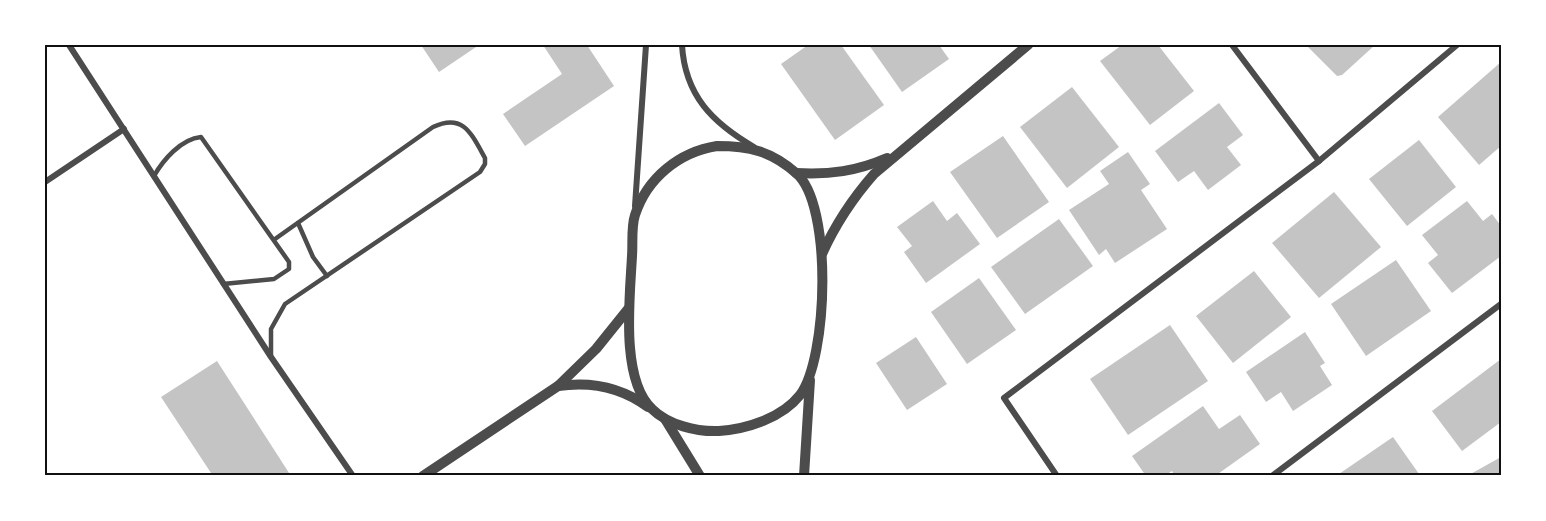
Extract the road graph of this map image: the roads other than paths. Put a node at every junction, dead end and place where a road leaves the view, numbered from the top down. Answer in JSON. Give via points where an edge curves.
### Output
{"nodes":[{"id":1,"x":69,"y":45,"type":"edge"},
{"id":2,"x":646,"y":45,"type":"edge"},
{"id":3,"x":682,"y":45,"type":"edge"},
{"id":4,"x":1028,"y":45,"type":"edge"},
{"id":5,"x":1232,"y":45,"type":"edge"},
{"id":6,"x":1456,"y":45,"type":"edge"},
{"id":7,"x":124,"y":129,"type":"junction"},
{"id":8,"x":755,"y":148,"type":"junction"},
{"id":9,"x":899,"y":153,"type":"junction"},
{"id":10,"x":1319,"y":161,"type":"junction"},
{"id":11,"x":796,"y":173,"type":"junction"},
{"id":12,"x":154,"y":176,"type":"junction"},
{"id":13,"x":45,"y":182,"type":"edge"},
{"id":14,"x":634,"y":216,"type":"junction"},
{"id":15,"x":298,"y":223,"type":"junction"},
{"id":16,"x":275,"y":239,"type":"junction"},
{"id":17,"x":821,"y":255,"type":"junction"},
{"id":18,"x":327,"y":276,"type":"junction"},
{"id":19,"x":224,"y":284,"type":"junction"},
{"id":20,"x":1501,"y":304,"type":"edge"},
{"id":21,"x":629,"y":308,"type":"junction"},
{"id":22,"x":271,"y":357,"type":"junction"},
{"id":23,"x":810,"y":372,"type":"junction"},
{"id":24,"x":558,"y":386,"type":"junction"},
{"id":25,"x":650,"y":408,"type":"junction"},
{"id":26,"x":665,"y":419,"type":"junction"},
{"id":27,"x":353,"y":476,"type":"edge"},
{"id":28,"x":423,"y":476,"type":"edge"},
{"id":29,"x":699,"y":476,"type":"edge"},
{"id":30,"x":804,"y":476,"type":"edge"},
{"id":31,"x":1057,"y":476,"type":"edge"},
{"id":32,"x":1272,"y":476,"type":"edge"}],
"edges":[{"from":1,"to":7,"type":"street"},
{"from":2,"to":14,"type":"street"},
{"from":3,"to":8,"type":"street","via":[[688,76],[702,105],[726,130]]},
{"from":4,"to":9,"type":"street"},
{"from":5,"to":10,"type":"street"},
{"from":6,"to":10,"type":"street"},
{"from":7,"to":12,"type":"street"},
{"from":7,"to":13,"type":"street"},
{"from":8,"to":11,"type":"street"},
{"from":8,"to":14,"type":"street","via":[[717,146],[687,154],[672,163],[650,186]]},
{"from":9,"to":11,"type":"street","via":[[849,172]]},
{"from":9,"to":17,"type":"street","via":[[852,198]]},
{"from":10,"to":31,"type":"street","via":[[1004,398]]},
{"from":11,"to":17,"type":"street","via":[[816,214]]},
{"from":12,"to":16,"type":"lane","via":[[169,155],[201,137]]},
{"from":12,"to":19,"type":"street"},
{"from":14,"to":21,"type":"street"},
{"from":15,"to":16,"type":"lane"},
{"from":15,"to":18,"type":"lane","via":[[313,257]]},
{"from":15,"to":18,"type":"lane","via":[[445,122],[452,120],[464,125],[485,158],[480,172]]},
{"from":16,"to":19,"type":"lane","via":[[289,269],[265,281]]},
{"from":17,"to":23,"type":"street","via":[[818,330]]},
{"from":18,"to":22,"type":"lane","via":[[285,304],[271,329]]},
{"from":19,"to":22,"type":"street"},
{"from":20,"to":32,"type":"street"},
{"from":21,"to":24,"type":"street","via":[[596,349]]},
{"from":21,"to":25,"type":"street","via":[[630,346],[637,383]]},
{"from":22,"to":27,"type":"street"},
{"from":23,"to":26,"type":"street","via":[[801,394],[788,406],[748,426],[704,430]]},
{"from":23,"to":30,"type":"street"},
{"from":24,"to":25,"type":"street","via":[[607,386]]},
{"from":24,"to":28,"type":"street"},
{"from":25,"to":26,"type":"street"},
{"from":26,"to":29,"type":"street"}]}
